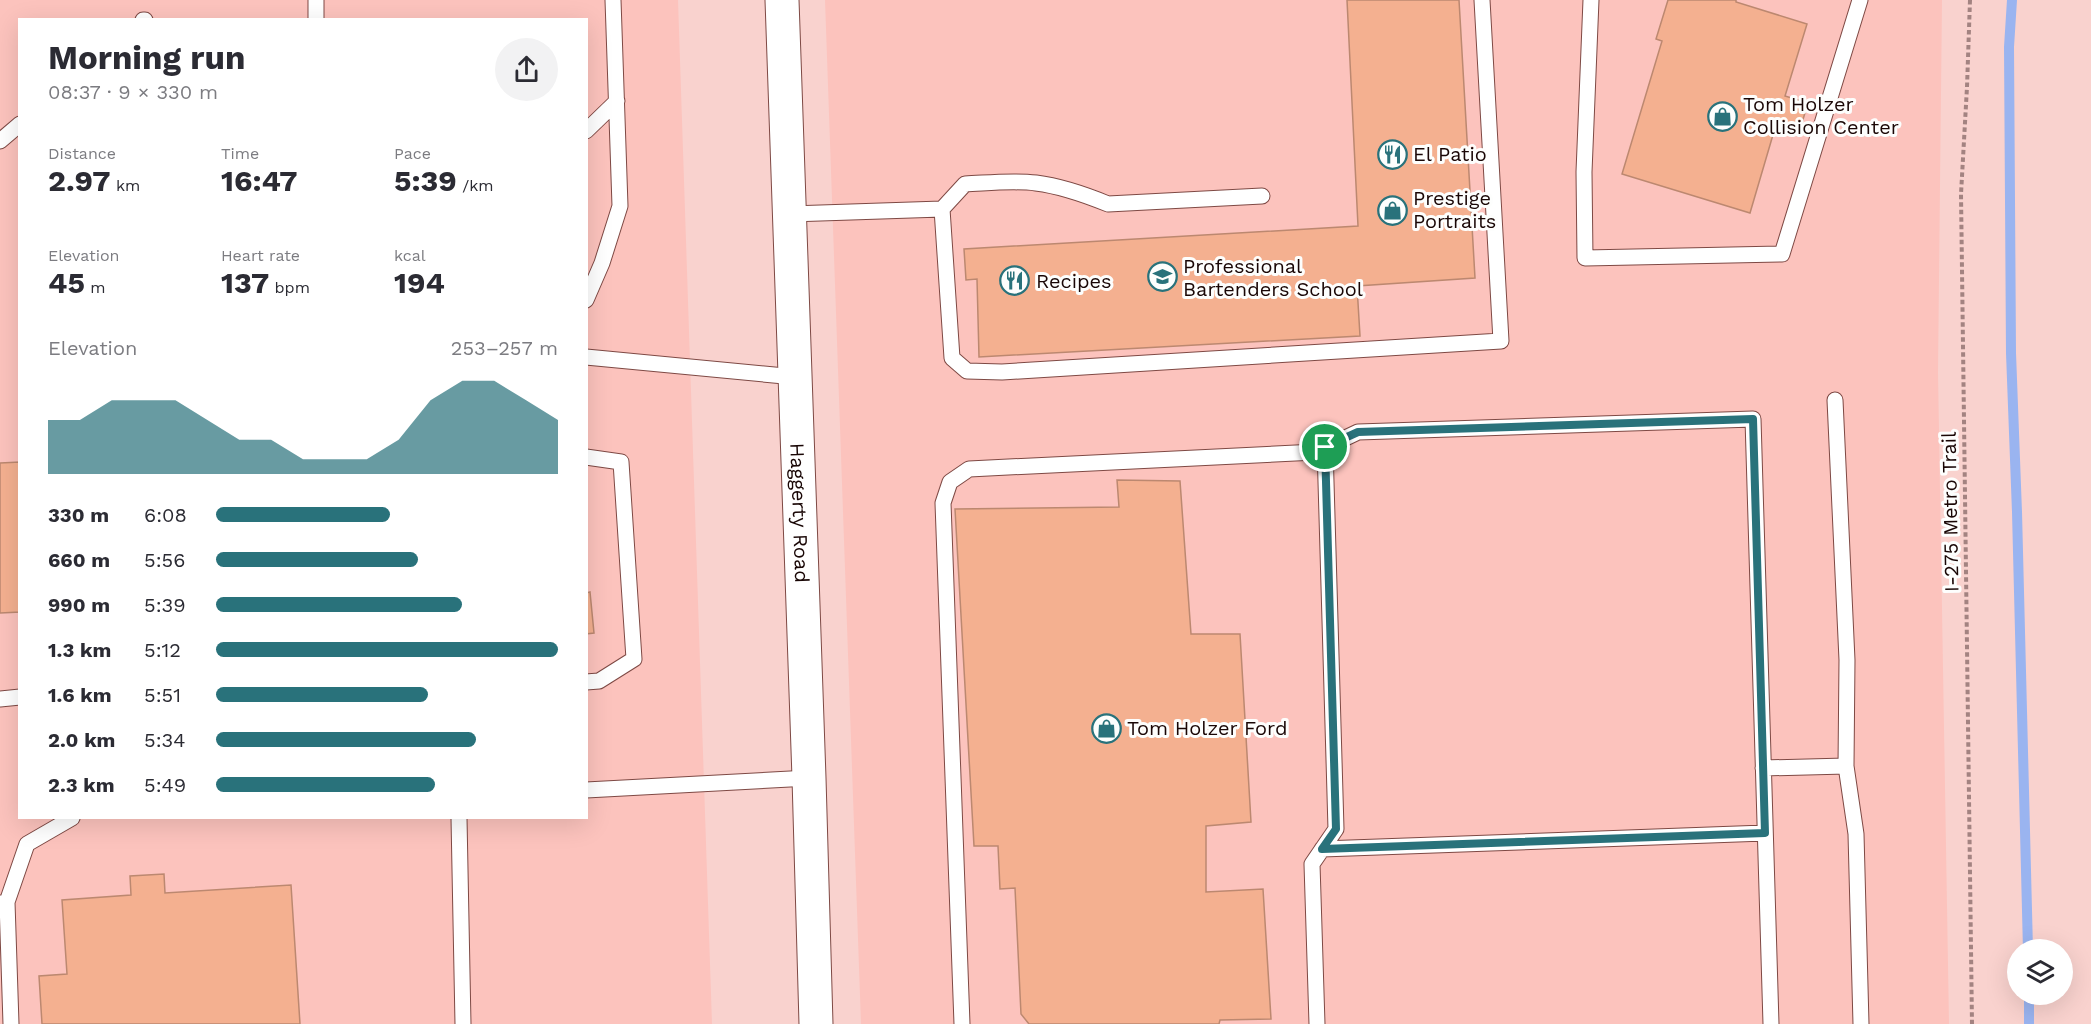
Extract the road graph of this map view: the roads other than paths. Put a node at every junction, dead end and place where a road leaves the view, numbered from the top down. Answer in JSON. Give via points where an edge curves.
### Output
{"nodes":[{"id":1,"x":316,"y":0,"type":"edge"},
{"id":2,"x":613,"y":0,"type":"edge"},
{"id":3,"x":782,"y":0,"type":"edge"},
{"id":4,"x":1482,"y":0,"type":"edge"},
{"id":5,"x":1591,"y":0,"type":"edge"},
{"id":6,"x":1860,"y":0,"type":"edge"},
{"id":7,"x":316,"y":18,"type":"edge"},
{"id":8,"x":617,"y":101,"type":"junction"},
{"id":9,"x":18,"y":126,"type":"edge"},
{"id":10,"x":588,"y":129,"type":"edge"},
{"id":11,"x":0,"y":141,"type":"edge"},
{"id":12,"x":1262,"y":196,"type":"dead end"},
{"id":13,"x":942,"y":208,"type":"junction"},
{"id":14,"x":790,"y":214,"type":"junction"},
{"id":15,"x":594,"y":261,"type":"edge"},
{"id":16,"x":588,"y":290,"type":"edge"},
{"id":17,"x":588,"y":357,"type":"edge"},
{"id":18,"x":795,"y":377,"type":"junction"},
{"id":19,"x":1835,"y":400,"type":"dead end"},
{"id":20,"x":1325,"y":447,"type":"junction"},
{"id":21,"x":588,"y":457,"type":"edge"},
{"id":22,"x":588,"y":682,"type":"edge"},
{"id":23,"x":18,"y":698,"type":"edge"},
{"id":24,"x":0,"y":699,"type":"edge"},
{"id":25,"x":1846,"y":766,"type":"junction"},
{"id":26,"x":1763,"y":768,"type":"junction"},
{"id":27,"x":809,"y":778,"type":"junction"},
{"id":28,"x":588,"y":790,"type":"edge"},
{"id":29,"x":70,"y":819,"type":"edge"},
{"id":30,"x":459,"y":819,"type":"edge"},
{"id":31,"x":1765,"y":833,"type":"junction"},
{"id":32,"x":1322,"y":849,"type":"junction"},
{"id":33,"x":4,"y":902,"type":"edge"},
{"id":34,"x":11,"y":1024,"type":"edge"},
{"id":35,"x":463,"y":1024,"type":"edge"},
{"id":36,"x":816,"y":1024,"type":"edge"},
{"id":37,"x":962,"y":1024,"type":"edge"},
{"id":38,"x":1317,"y":1024,"type":"edge"},
{"id":39,"x":1771,"y":1024,"type":"edge"},
{"id":40,"x":1861,"y":1024,"type":"edge"}],
"edges":[{"from":1,"to":7,"type":"lane"},
{"from":2,"to":8,"type":"lane"},
{"from":3,"to":14,"type":"street","name":"Haggerty Road"},
{"from":4,"to":13,"type":"lane","via":[[1501,341],[967,371],[952,357]]},
{"from":5,"to":6,"type":"lane","via":[[1584,162],[1585,258],[1782,254]]},
{"from":8,"to":10,"type":"lane"},
{"from":8,"to":15,"type":"lane","via":[[620,206]]},
{"from":9,"to":11,"type":"lane"},
{"from":12,"to":13,"type":"lane","via":[[1108,204],[1036,183],[991,183],[965,184]]},
{"from":13,"to":14,"type":"lane"},
{"from":14,"to":18,"type":"street","name":"Haggerty Road"},
{"from":15,"to":16,"type":"lane"},
{"from":17,"to":18,"type":"lane"},
{"from":18,"to":27,"type":"street","name":"Haggerty Road"},
{"from":19,"to":25,"type":"lane","via":[[1847,660]]},
{"from":20,"to":26,"type":"lane","via":[[1358,432],[1753,419]]},
{"from":20,"to":32,"type":"lane","via":[[1336,829]]},
{"from":20,"to":37,"type":"lane","via":[[1316,452],[969,469],[950,482],[943,503]]},
{"from":21,"to":22,"type":"lane","via":[[621,462],[634,659],[599,681]]},
{"from":23,"to":24,"type":"lane"},
{"from":25,"to":26,"type":"lane"},
{"from":25,"to":40,"type":"lane","via":[[1856,834]]},
{"from":26,"to":31,"type":"lane"},
{"from":27,"to":28,"type":"lane"},
{"from":27,"to":36,"type":"street","name":"Haggerty Road"},
{"from":29,"to":33,"type":"lane","via":[[27,844]]},
{"from":30,"to":35,"type":"lane"},
{"from":31,"to":32,"type":"lane"},
{"from":31,"to":39,"type":"lane"},
{"from":32,"to":38,"type":"lane","via":[[1312,864]]},
{"from":33,"to":34,"type":"lane"}]}
